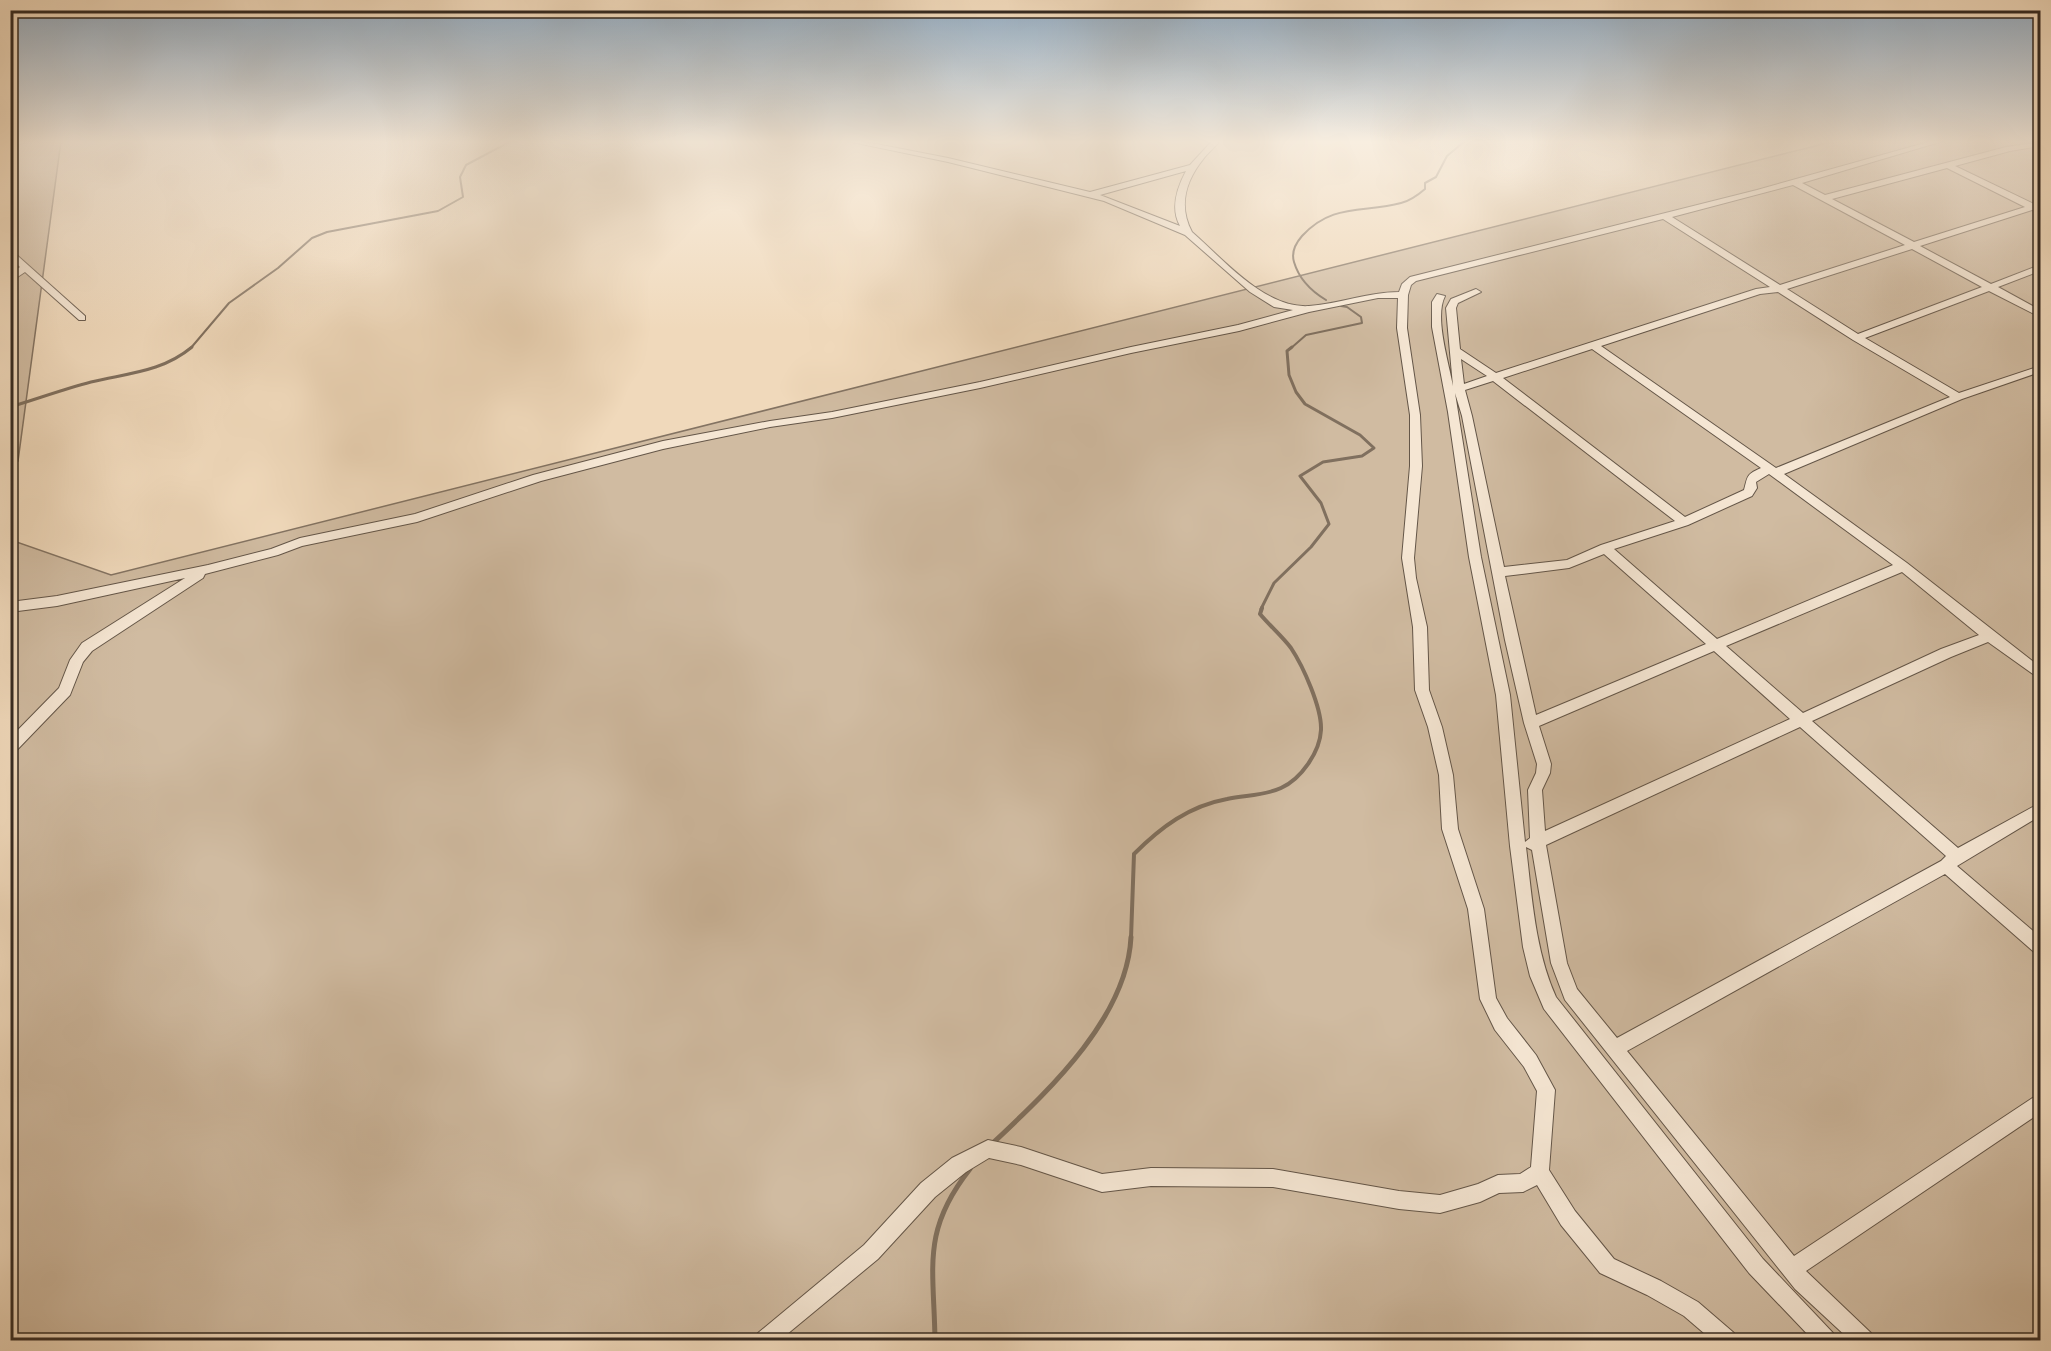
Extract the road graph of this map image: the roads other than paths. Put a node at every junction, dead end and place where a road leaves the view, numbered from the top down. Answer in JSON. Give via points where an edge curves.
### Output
{"nodes":[{"id":1,"x":1117,"y":204,"type":"edge"},
{"id":2,"x":1180,"y":204,"type":"edge"},
{"id":3,"x":1706,"y":204,"type":"edge"},
{"id":4,"x":1836,"y":204,"type":"edge"},
{"id":5,"x":2037,"y":209,"type":"edge"},
{"id":6,"x":1663,"y":215,"type":"junction"},
{"id":7,"x":1188,"y":233,"type":"junction"},
{"id":8,"x":1913,"y":246,"type":"junction"},
{"id":9,"x":10,"y":252,"type":"edge"},
{"id":10,"x":25,"y":267,"type":"junction"},
{"id":11,"x":2040,"y":268,"type":"edge"},
{"id":12,"x":10,"y":279,"type":"edge"},
{"id":13,"x":1991,"y":288,"type":"junction"},
{"id":14,"x":1778,"y":289,"type":"junction"},
{"id":15,"x":1476,"y":292,"type":"dead end"},
{"id":16,"x":1403,"y":296,"type":"junction"},
{"id":17,"x":1440,"y":296,"type":"dead end"},
{"id":18,"x":1308,"y":309,"type":"junction"},
{"id":19,"x":2040,"y":314,"type":"edge"},
{"id":20,"x":82,"y":318,"type":"dead end"},
{"id":21,"x":1857,"y":338,"type":"junction"},
{"id":22,"x":1592,"y":344,"type":"junction"},
{"id":23,"x":1454,"y":349,"type":"junction"},
{"id":24,"x":2040,"y":369,"type":"edge"},
{"id":25,"x":1495,"y":377,"type":"junction"},
{"id":26,"x":1454,"y":391,"type":"junction"},
{"id":27,"x":1958,"y":397,"type":"junction"},
{"id":28,"x":1773,"y":471,"type":"junction"},
{"id":29,"x":1684,"y":522,"type":"junction"},
{"id":30,"x":1605,"y":548,"type":"junction"},
{"id":31,"x":1903,"y":566,"type":"junction"},
{"id":32,"x":208,"y":569,"type":"junction"},
{"id":33,"x":1499,"y":572,"type":"junction"},
{"id":34,"x":10,"y":608,"type":"edge"},
{"id":35,"x":1989,"y":636,"type":"junction"},
{"id":36,"x":1512,"y":640,"type":"junction"},
{"id":37,"x":1492,"y":641,"type":"junction"},
{"id":38,"x":1716,"y":645,"type":"junction"},
{"id":39,"x":2040,"y":674,"type":"edge"},
{"id":40,"x":1802,"y":718,"type":"junction"},
{"id":41,"x":1531,"y":723,"type":"junction"},
{"id":42,"x":10,"y":748,"type":"edge"},
{"id":43,"x":2040,"y":809,"type":"edge"},
{"id":44,"x":1538,"y":843,"type":"junction"},
{"id":45,"x":1518,"y":846,"type":"junction"},
{"id":46,"x":1952,"y":861,"type":"junction"},
{"id":47,"x":1524,"y":884,"type":"junction"},
{"id":48,"x":1545,"y":887,"type":"junction"},
{"id":49,"x":2040,"y":947,"type":"edge"},
{"id":50,"x":1614,"y":1049,"type":"junction"},
{"id":51,"x":2040,"y":1103,"type":"edge"},
{"id":52,"x":1540,"y":1172,"type":"junction"},
{"id":53,"x":1792,"y":1269,"type":"junction"},
{"id":54,"x":765,"y":1341,"type":"edge"},
{"id":55,"x":1727,"y":1341,"type":"edge"},
{"id":56,"x":1826,"y":1341,"type":"edge"},
{"id":57,"x":1864,"y":1341,"type":"edge"}],
"edges":[{"from":1,"to":7,"type":"street"},
{"from":2,"to":7,"type":"street","via":[[1180,217]]},
{"from":3,"to":6,"type":"street"},
{"from":4,"to":8,"type":"street"},
{"from":5,"to":8,"type":"street"},
{"from":6,"to":14,"type":"street"},
{"from":6,"to":16,"type":"street","via":[[1413,279]]},
{"from":7,"to":18,"type":"street","via":[[1268,301]]},
{"from":8,"to":13,"type":"street"},
{"from":8,"to":14,"type":"street"},
{"from":9,"to":10,"type":"street"},
{"from":10,"to":12,"type":"street"},
{"from":10,"to":20,"type":"street"},
{"from":11,"to":13,"type":"street"},
{"from":13,"to":19,"type":"street"},
{"from":13,"to":21,"type":"street"},
{"from":14,"to":21,"type":"street"},
{"from":14,"to":22,"type":"street","via":[[1759,291]]},
{"from":15,"to":23,"type":"street","via":[[1454,301],[1451,308]]},
{"from":16,"to":18,"type":"street","via":[[1378,295]]},
{"from":16,"to":52,"type":"street","via":[[1402,327],[1415,415],[1416,466],[1408,558],[1420,627],[1422,690],[1444,765],[1450,828],[1476,909],[1488,999],[1546,1090]]},
{"from":17,"to":26,"type":"street","via":[[1437,327]]},
{"from":18,"to":32,"type":"street","via":[[980,386],[663,445],[537,478],[417,518],[300,542]]},
{"from":21,"to":27,"type":"street"},
{"from":22,"to":25,"type":"street"},
{"from":22,"to":28,"type":"street"},
{"from":23,"to":25,"type":"street"},
{"from":23,"to":26,"type":"street"},
{"from":24,"to":27,"type":"street"},
{"from":25,"to":26,"type":"street"},
{"from":25,"to":29,"type":"street"},
{"from":26,"to":33,"type":"street"},
{"from":26,"to":37,"type":"street","via":[[1475,556]]},
{"from":27,"to":28,"type":"street"},
{"from":28,"to":29,"type":"street","via":[[1755,475],[1748,493]]},
{"from":28,"to":31,"type":"street"},
{"from":29,"to":30,"type":"street"},
{"from":30,"to":33,"type":"street","via":[[1569,564]]},
{"from":30,"to":38,"type":"street"},
{"from":31,"to":35,"type":"street"},
{"from":31,"to":38,"type":"street"},
{"from":32,"to":34,"type":"street"},
{"from":32,"to":42,"type":"street","via":[[87,647],[77,660],[65,691]]},
{"from":33,"to":36,"type":"street"},
{"from":35,"to":39,"type":"street"},
{"from":35,"to":40,"type":"street"},
{"from":36,"to":37,"type":"street"},
{"from":36,"to":41,"type":"street"},
{"from":37,"to":45,"type":"street","via":[[1503,695]]},
{"from":38,"to":40,"type":"street"},
{"from":38,"to":41,"type":"street"},
{"from":40,"to":44,"type":"street"},
{"from":40,"to":46,"type":"street"},
{"from":41,"to":44,"type":"street","via":[[1544,764],[1535,790]]},
{"from":43,"to":46,"type":"street"},
{"from":44,"to":45,"type":"street"},
{"from":44,"to":48,"type":"street"},
{"from":45,"to":47,"type":"street"},
{"from":46,"to":49,"type":"street"},
{"from":46,"to":50,"type":"street"},
{"from":47,"to":48,"type":"street"},
{"from":47,"to":56,"type":"street","via":[[1538,976],[1550,1003],[1756,1266]]},
{"from":48,"to":50,"type":"street","via":[[1564,980]]},
{"from":50,"to":53,"type":"street"},
{"from":51,"to":53,"type":"street"},
{"from":52,"to":54,"type":"street","via":[[1523,1182],[1498,1184],[1440,1204],[1273,1178],[1151,1177],[1102,1183],[988,1149],[928,1191],[871,1252]]},
{"from":52,"to":55,"type":"street","via":[[1568,1218],[1607,1266],[1691,1309]]},
{"from":53,"to":57,"type":"street"}]}
